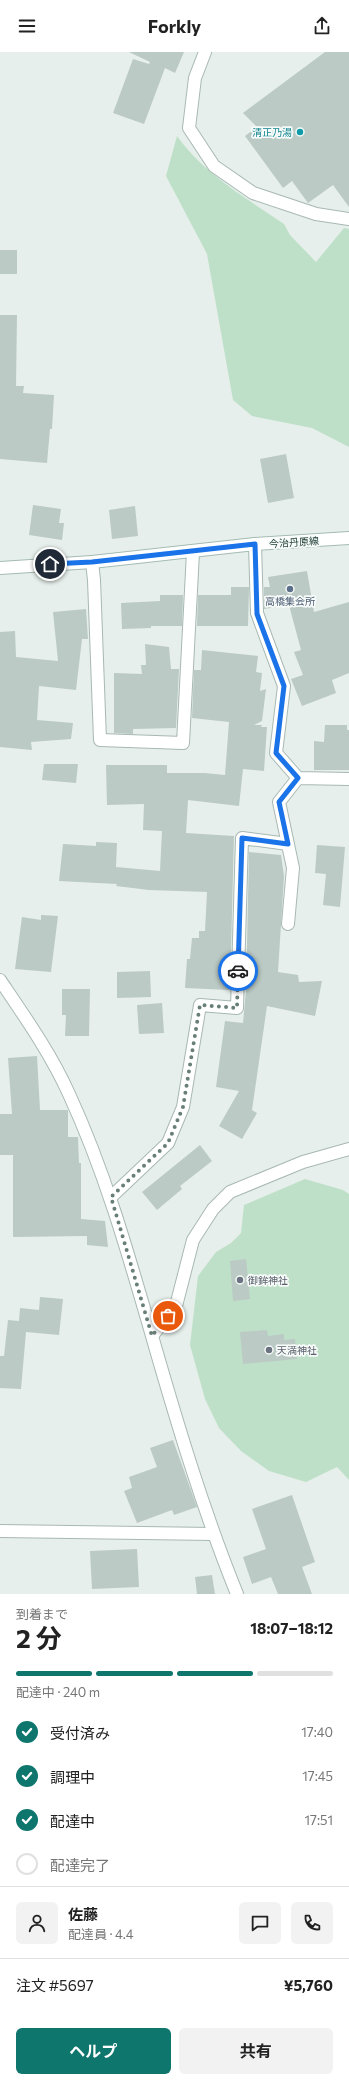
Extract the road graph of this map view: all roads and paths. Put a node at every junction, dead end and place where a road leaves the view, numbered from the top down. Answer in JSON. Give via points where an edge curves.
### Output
{"nodes":[{"id":1,"x":205,"y":52,"type":"edge"},
{"id":2,"x":349,"y":219,"type":"edge"},
{"id":3,"x":349,"y":538,"type":"edge"},
{"id":4,"x":255,"y":544,"type":"junction"},
{"id":5,"x":193,"y":552,"type":"junction"},
{"id":6,"x":92,"y":562,"type":"junction"},
{"id":7,"x":0,"y":568,"type":"edge"},
{"id":8,"x":298,"y":778,"type":"junction"},
{"id":9,"x":349,"y":779,"type":"edge"},
{"id":10,"x":288,"y":844,"type":"junction"},
{"id":11,"x":288,"y":924,"type":"dead end"},
{"id":12,"x":0,"y":980,"type":"edge"},
{"id":13,"x":349,"y":1149,"type":"edge"},
{"id":14,"x":111,"y":1197,"type":"junction"},
{"id":15,"x":152,"y":1336,"type":"junction"},
{"id":16,"x":0,"y":1531,"type":"edge"},
{"id":17,"x":213,"y":1534,"type":"junction"},
{"id":18,"x":237,"y":1594,"type":"edge"}],
"edges":[{"from":1,"to":2,"type":"street","via":[[195,78],[189,128],[214,166],[253,193],[316,214]]},
{"from":3,"to":4,"type":"street","name":"今治丹原線"},
{"from":4,"to":5,"type":"street","name":"今治丹原線"},
{"from":4,"to":8,"type":"street","via":[[257,614],[284,686],[276,753]]},
{"from":5,"to":6,"type":"street","name":"今治丹原線"},
{"from":5,"to":6,"type":"street","via":[[183,743],[100,740]]},
{"from":6,"to":7,"type":"street","name":"今治丹原線"},
{"from":8,"to":9,"type":"street"},
{"from":8,"to":10,"type":"street","via":[[279,802]]},
{"from":10,"to":11,"type":"street","via":[[293,868]]},
{"from":10,"to":14,"type":"street","via":[[242,838],[237,1008],[200,1005],[183,1107],[168,1143]]},
{"from":12,"to":14,"type":"street","via":[[31,1025],[69,1092]]},
{"from":13,"to":15,"type":"street","via":[[303,1162],[230,1192],[213,1209],[193,1240],[176,1306]]},
{"from":14,"to":15,"type":"street"},
{"from":15,"to":17,"type":"street"},
{"from":16,"to":17,"type":"street"},
{"from":17,"to":18,"type":"street"}]}
